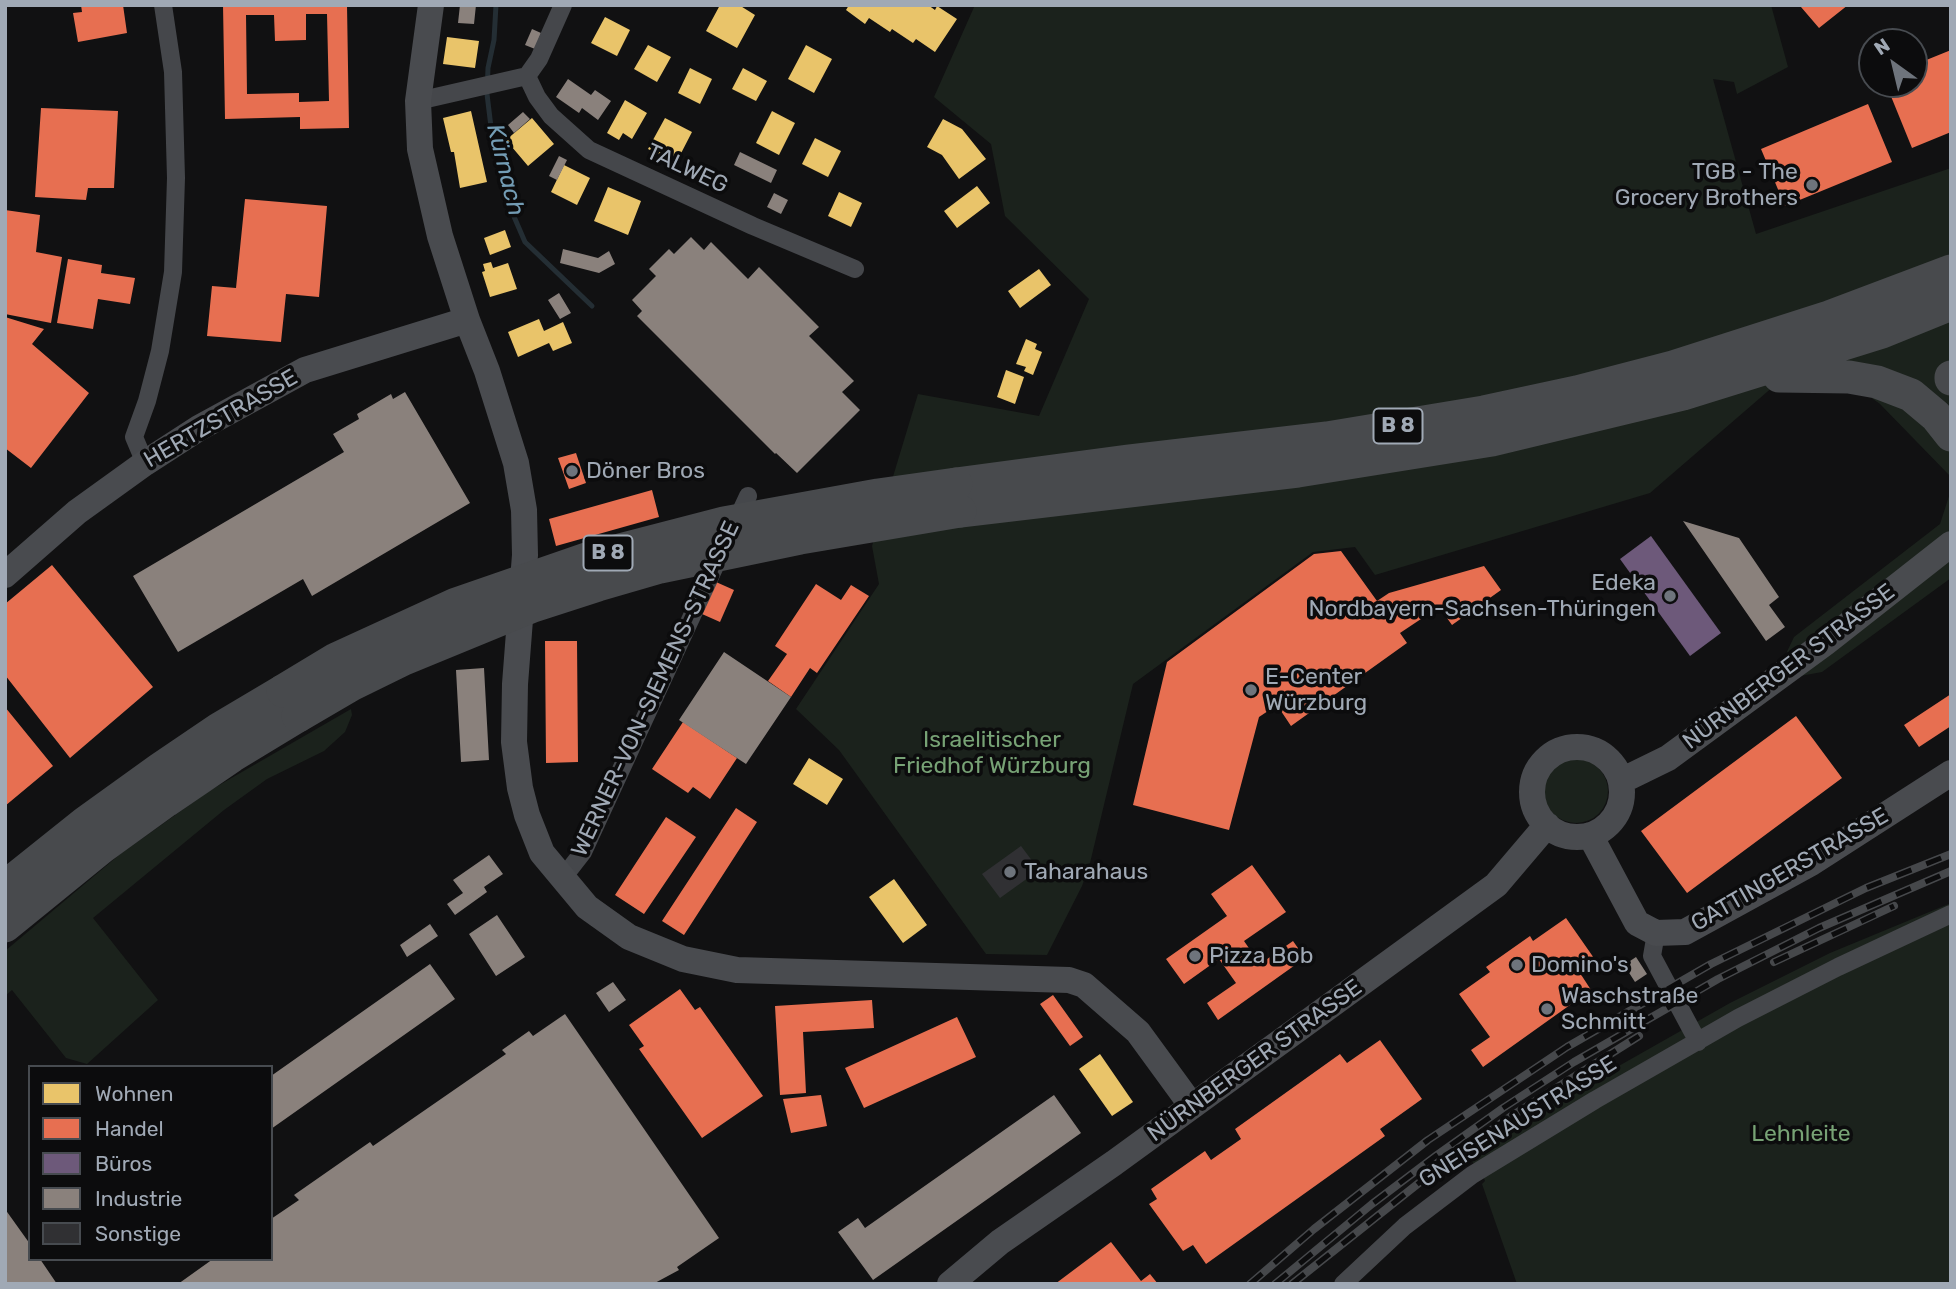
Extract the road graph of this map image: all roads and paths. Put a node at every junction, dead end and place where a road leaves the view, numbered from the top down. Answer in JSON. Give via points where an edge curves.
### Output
{"nodes":[{"id":1,"x":163,"y":5,"type":"edge"},
{"id":2,"x":431,"y":5,"type":"edge"},
{"id":3,"x":563,"y":5,"type":"edge"},
{"id":4,"x":527,"y":76,"type":"junction"},
{"id":5,"x":418,"y":101,"type":"junction"},
{"id":6,"x":855,"y":270,"type":"dead end"},
{"id":7,"x":1951,"y":271,"type":"edge"},
{"id":8,"x":1951,"y":304,"type":"edge"},
{"id":9,"x":467,"y":320,"type":"junction"},
{"id":10,"x":1742,"y":376,"type":"junction"},
{"id":11,"x":1951,"y":435,"type":"edge"},
{"id":12,"x":145,"y":463,"type":"junction"},
{"id":13,"x":748,"y":496,"type":"dead end"},
{"id":14,"x":958,"y":498,"type":"junction"},
{"id":15,"x":1951,"y":544,"type":"edge"},
{"id":16,"x":5,"y":575,"type":"edge"},
{"id":17,"x":291,"y":704,"type":"junction"},
{"id":18,"x":1951,"y":773,"type":"edge"},
{"id":19,"x":1621,"y":781,"type":"junction"},
{"id":20,"x":1547,"y":825,"type":"junction"},
{"id":21,"x":1590,"y":835,"type":"junction"},
{"id":22,"x":562,"y":879,"type":"junction"},
{"id":23,"x":5,"y":887,"type":"edge"},
{"id":24,"x":1951,"y":914,"type":"edge"},
{"id":25,"x":5,"y":926,"type":"edge"},
{"id":26,"x":1656,"y":933,"type":"junction"},
{"id":27,"x":1698,"y":1042,"type":"junction"},
{"id":28,"x":1192,"y":1106,"type":"junction"},
{"id":29,"x":950,"y":1284,"type":"edge"},
{"id":30,"x":1343,"y":1284,"type":"edge"}],
"edges":[{"from":1,"to":12,"type":"street","via":[[173,72],[173,272],[160,351],[134,437]]},
{"from":2,"to":5,"type":"street","name":"WERNER-VON-SIEMENS-STRASSE"},
{"from":3,"to":4,"type":"street"},
{"from":4,"to":5,"type":"street"},
{"from":4,"to":6,"type":"street","name":"TALWEG","via":[[551,116],[589,150]]},
{"from":5,"to":9,"type":"street","name":"WERNER-VON-SIEMENS-STRASSE","via":[[420,149],[440,236]]},
{"from":7,"to":14,"type":"highway","number":"B 8","via":[[1672,367],[1577,392],[1484,412]]},
{"from":8,"to":10,"type":"highway","number":"B 8","via":[[1882,332]]},
{"from":9,"to":12,"type":"street","name":"HERTZSTRASSE","via":[[305,370]]},
{"from":9,"to":22,"type":"street","name":"WERNER-VON-SIEMENS-STRASSE","via":[[516,463],[524,510],[514,742],[520,788],[542,853]]},
{"from":10,"to":11,"type":"highway","via":[[1814,375],[1877,382],[1911,396]]},
{"from":10,"to":14,"type":"highway","number":"B 8","via":[[1492,440],[1298,471]]},
{"from":12,"to":16,"type":"street","name":"HERTZSTRASSE","via":[[77,512]]},
{"from":13,"to":22,"type":"street","name":"WERNER-VON-SIEMENS-STRASSE","via":[[583,852]]},
{"from":14,"to":17,"type":"highway","number":"B 8","bridge":true,"via":[[854,499],[724,523],[589,558],[456,604],[336,659]]},
{"from":15,"to":19,"type":"street","name":"NÜRNBERGER STRASSE","via":[[1668,758]]},
{"from":17,"to":23,"type":"highway","number":"B 8","via":[[219,729],[85,823]]},
{"from":17,"to":25,"type":"highway","number":"B 8","via":[[232,756],[101,848]]},
{"from":18,"to":26,"type":"street","name":"GATTINGERSTRASSE","via":[[1811,863],[1685,932]]},
{"from":19,"to":20,"type":"street","via":[[1610,762],[1591,749],[1576,747],[1548,757],[1538,769],[1532,794],[1534,807]]},
{"from":19,"to":21,"type":"street","via":[[1619,808],[1612,820]]},
{"from":20,"to":21,"type":"street","via":[[1562,834]]},
{"from":20,"to":28,"type":"street","name":"NÜRNBERGER STRASSE","via":[[1496,885]]},
{"from":21,"to":26,"type":"street","via":[[1637,923]]},
{"from":22,"to":28,"type":"street","name":"WERNER-VON-SIEMENS-STRASSE","via":[[587,907],[629,937],[683,959],[737,970],[1069,979],[1084,985],[1138,1032]]},
{"from":24,"to":27,"type":"street","name":"GNEISENAUSTRASSE","via":[[1838,967]]},
{"from":26,"to":27,"type":"street","via":[[1652,956]]},
{"from":27,"to":30,"type":"street","name":"GNEISENAUSTRASSE","via":[[1472,1175],[1405,1226]]},
{"from":28,"to":29,"type":"street","name":"NÜRNBERGER STRASSE","via":[[1000,1241]]}]}
